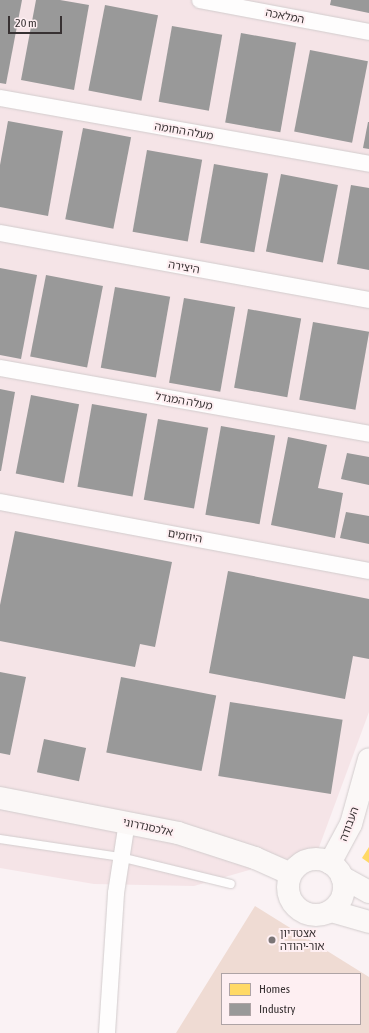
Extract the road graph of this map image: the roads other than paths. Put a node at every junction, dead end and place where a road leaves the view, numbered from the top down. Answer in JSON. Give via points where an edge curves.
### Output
{"nodes":[{"id":1,"x":200,"y":0,"type":"edge"},
{"id":2,"x":369,"y":32,"type":"edge"},
{"id":3,"x":0,"y":98,"type":"edge"},
{"id":4,"x":369,"y":164,"type":"edge"},
{"id":5,"x":0,"y":233,"type":"edge"},
{"id":6,"x":369,"y":300,"type":"edge"},
{"id":7,"x":0,"y":368,"type":"edge"},
{"id":8,"x":369,"y":434,"type":"edge"},
{"id":9,"x":0,"y":502,"type":"edge"},
{"id":10,"x":369,"y":572,"type":"edge"},
{"id":11,"x":369,"y":759,"type":"edge"},
{"id":12,"x":0,"y":798,"type":"edge"},
{"id":13,"x":127,"y":822,"type":"junction"},
{"id":14,"x":0,"y":839,"type":"edge"},
{"id":15,"x":120,"y":858,"type":"junction"},
{"id":16,"x":336,"y":870,"type":"junction"},
{"id":17,"x":291,"y":874,"type":"junction"},
{"id":18,"x":231,"y":884,"type":"dead end"},
{"id":19,"x":369,"y":892,"type":"edge"},
{"id":20,"x":331,"y":911,"type":"junction"},
{"id":21,"x":369,"y":922,"type":"edge"},
{"id":22,"x":107,"y":1033,"type":"edge"}],
"edges":[{"from":1,"to":2,"type":"street","name":"המלאכה"},
{"from":3,"to":4,"type":"street","name":"מעלה החומה"},
{"from":5,"to":6,"type":"street","name":"היצירה"},
{"from":7,"to":8,"type":"street","name":"מעלה המגדל"},
{"from":9,"to":10,"type":"street","name":"היוזמים"},
{"from":11,"to":16,"type":"street","name":"העבודה"},
{"from":12,"to":13,"type":"street","name":"אלכסנדרוני"},
{"from":13,"to":15,"type":"street"},
{"from":13,"to":17,"type":"street","name":"אלכסנדרוני","via":[[178,833],[231,849]]},
{"from":14,"to":15,"type":"lane"},
{"from":15,"to":18,"type":"lane"},
{"from":15,"to":22,"type":"street"},
{"from":16,"to":17,"type":"street","via":[[312,859],[300,864]]},
{"from":16,"to":19,"type":"street"},
{"from":16,"to":20,"type":"street","via":[[342,896]]},
{"from":17,"to":20,"type":"street","via":[[288,892],[296,908],[312,915]]},
{"from":20,"to":21,"type":"street"}]}
